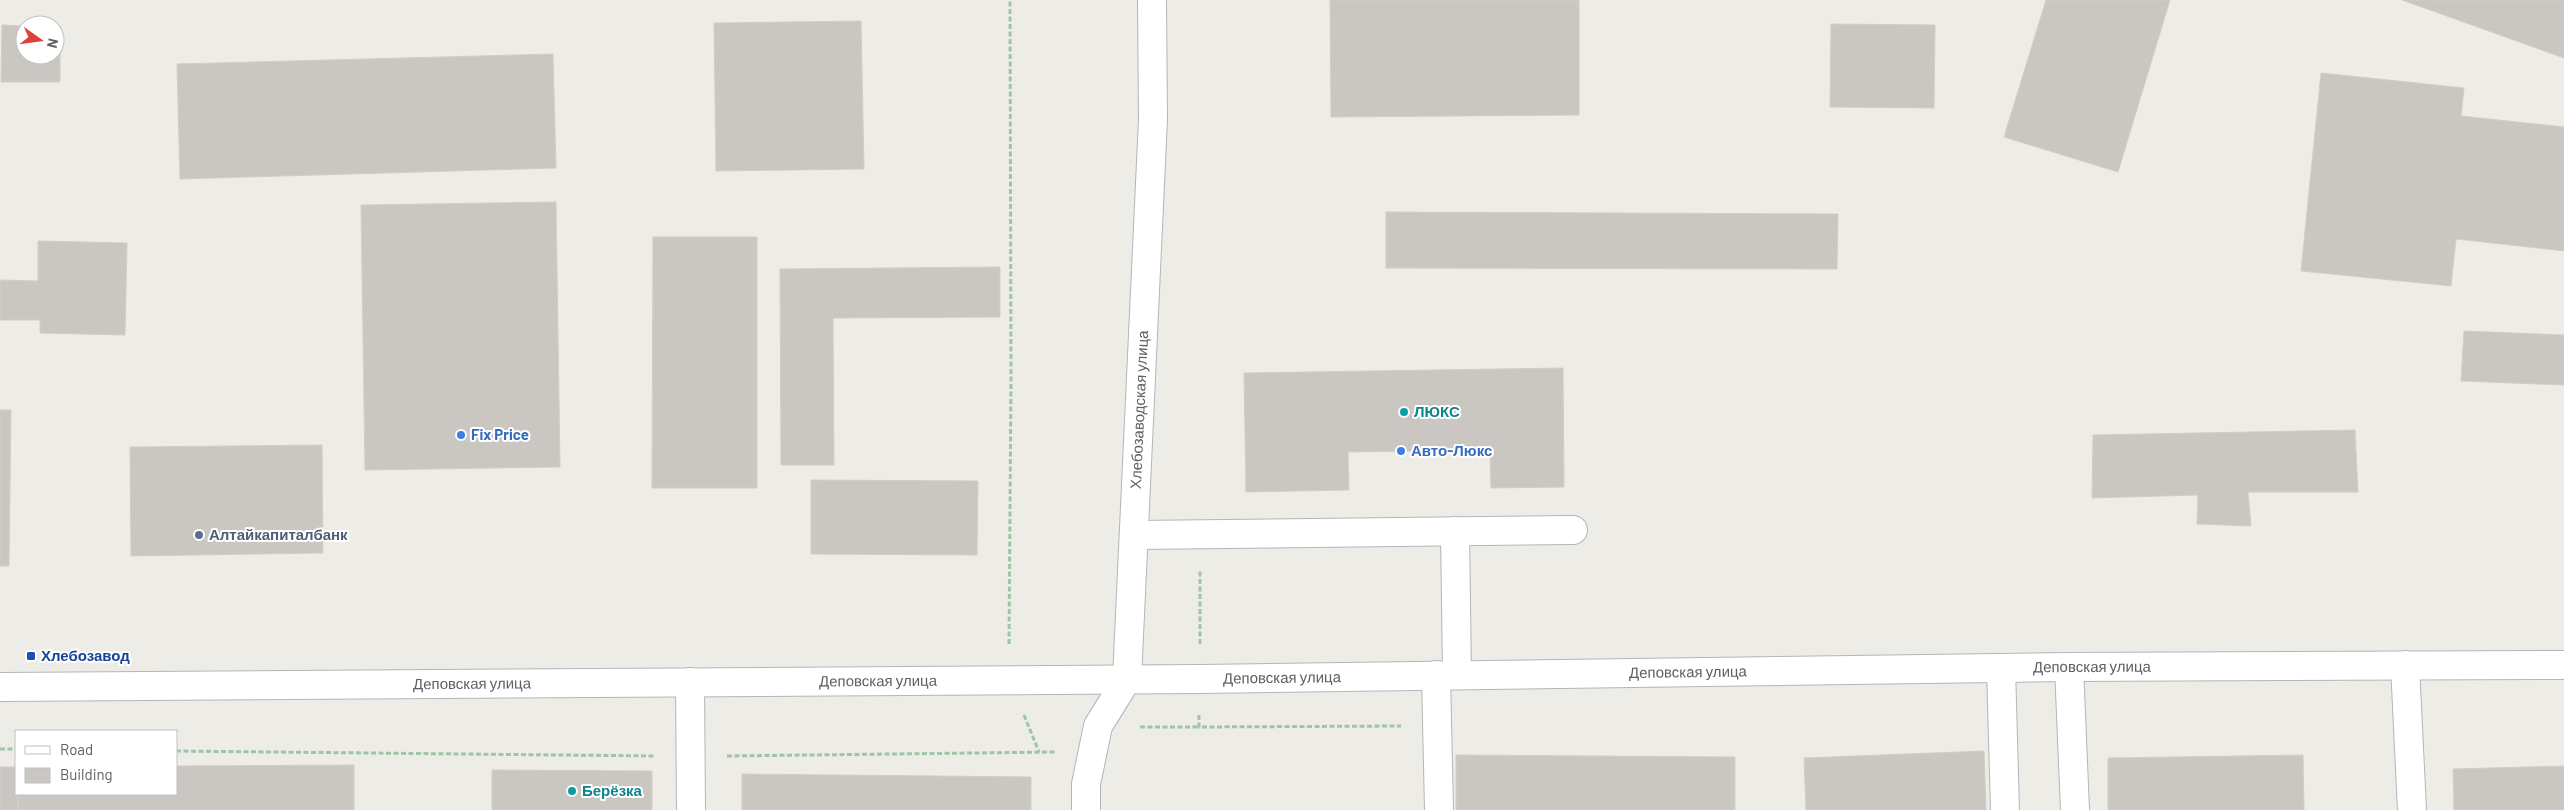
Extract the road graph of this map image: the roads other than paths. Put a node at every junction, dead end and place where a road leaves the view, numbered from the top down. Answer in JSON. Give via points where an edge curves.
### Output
{"nodes":[{"id":1,"x":1152,"y":0,"type":"edge"},
{"id":2,"x":1572,"y":530,"type":"dead end"},
{"id":3,"x":1455,"y":531,"type":"junction"},
{"id":4,"x":1134,"y":535,"type":"junction"},
{"id":5,"x":2405,"y":665,"type":"junction"},
{"id":6,"x":2564,"y":665,"type":"edge"},
{"id":7,"x":2069,"y":667,"type":"junction"},
{"id":8,"x":2001,"y":668,"type":"junction"},
{"id":9,"x":1446,"y":675,"type":"junction"},
{"id":10,"x":1127,"y":679,"type":"junction"},
{"id":11,"x":690,"y":682,"type":"junction"},
{"id":12,"x":0,"y":687,"type":"edge"},
{"id":13,"x":691,"y":810,"type":"edge"},
{"id":14,"x":1086,"y":810,"type":"edge"},
{"id":15,"x":1439,"y":810,"type":"edge"},
{"id":16,"x":2005,"y":810,"type":"edge"},
{"id":17,"x":2075,"y":810,"type":"edge"},
{"id":18,"x":2412,"y":810,"type":"edge"}],
"edges":[{"from":1,"to":4,"type":"street","name":"Хлебозаводская улица","via":[[1153,119]]},
{"from":2,"to":3,"type":"street"},
{"from":3,"to":4,"type":"street"},
{"from":3,"to":9,"type":"street"},
{"from":4,"to":10,"type":"street","name":"Хлебозаводская улица"},
{"from":5,"to":6,"type":"street","name":"Деповская улица"},
{"from":5,"to":7,"type":"street","name":"Деповская улица"},
{"from":5,"to":18,"type":"street"},
{"from":7,"to":8,"type":"street","name":"Деповская улица"},
{"from":7,"to":17,"type":"street"},
{"from":8,"to":9,"type":"street","name":"Деповская улица"},
{"from":8,"to":16,"type":"street"},
{"from":9,"to":10,"type":"street","name":"Деповская улица"},
{"from":9,"to":15,"type":"street"},
{"from":10,"to":11,"type":"street","name":"Деповская улица"},
{"from":10,"to":14,"type":"street","name":"Хлебозаводская улица","via":[[1098,726],[1090,754]]},
{"from":11,"to":12,"type":"street","name":"Деповская улица"},
{"from":11,"to":13,"type":"street"}]}
